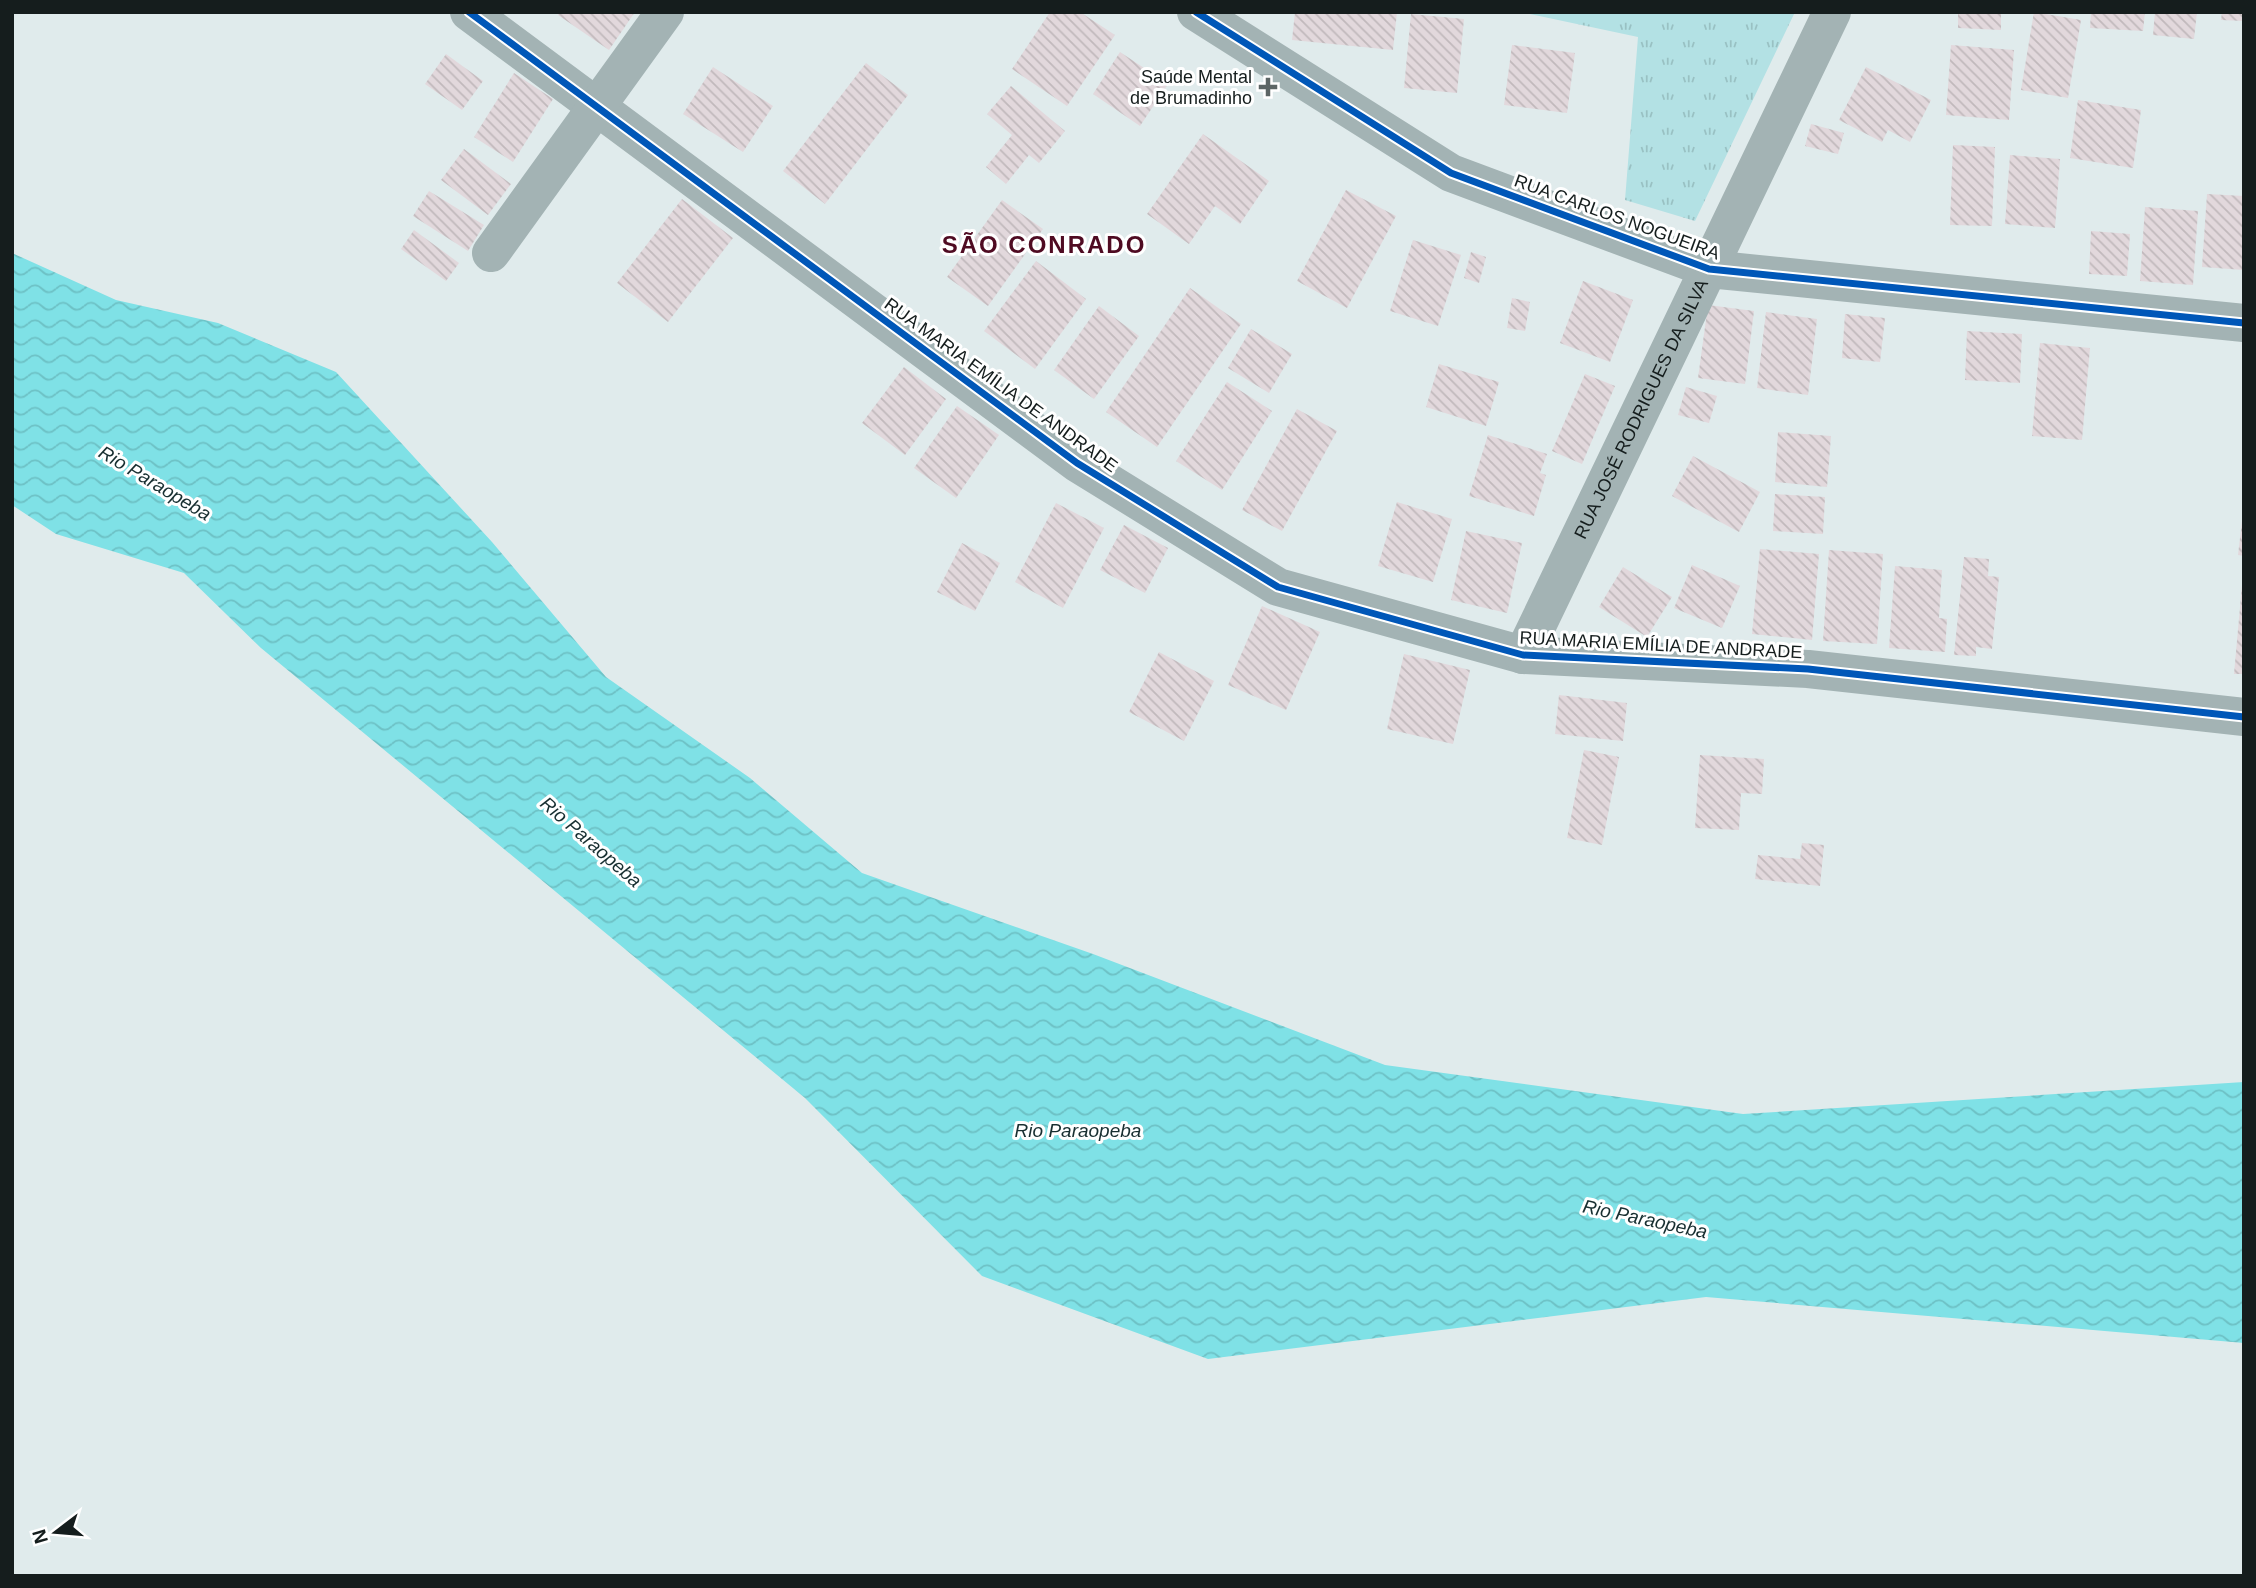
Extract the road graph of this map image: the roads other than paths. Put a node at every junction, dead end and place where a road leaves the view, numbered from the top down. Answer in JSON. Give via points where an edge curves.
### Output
{"nodes":[{"id":1,"x":469,"y":12,"type":"edge"},
{"id":2,"x":664,"y":12,"type":"edge"},
{"id":3,"x":1196,"y":12,"type":"edge"},
{"id":4,"x":1832,"y":12,"type":"edge"},
{"id":5,"x":594,"y":106,"type":"junction"},
{"id":6,"x":491,"y":253,"type":"dead end"},
{"id":7,"x":1709,"y":270,"type":"junction"},
{"id":8,"x":2244,"y":323,"type":"edge"},
{"id":9,"x":1523,"y":655,"type":"junction"},
{"id":10,"x":2244,"y":717,"type":"edge"}],
"edges":[{"from":1,"to":5,"type":"street","name":"RUA MARIA EMÍLIA DE ANDRADE"},
{"from":2,"to":5,"type":"street"},
{"from":3,"to":7,"type":"street","name":"RUA CARLOS NOGUEIRA","via":[[1451,173]]},
{"from":4,"to":7,"type":"street","name":"RUA JOSÉ RODRIGUES DA SILVA"},
{"from":5,"to":6,"type":"street"},
{"from":5,"to":9,"type":"street","name":"RUA MARIA EMÍLIA DE ANDRADE","via":[[1077,463],[1278,587]]},
{"from":7,"to":8,"type":"street","name":"RUA CARLOS NOGUEIRA"},
{"from":7,"to":9,"type":"street","name":"RUA JOSÉ RODRIGUES DA SILVA"},
{"from":9,"to":10,"type":"street","name":"RUA MARIA EMÍLIA DE ANDRADE","via":[[1808,669]]}]}
